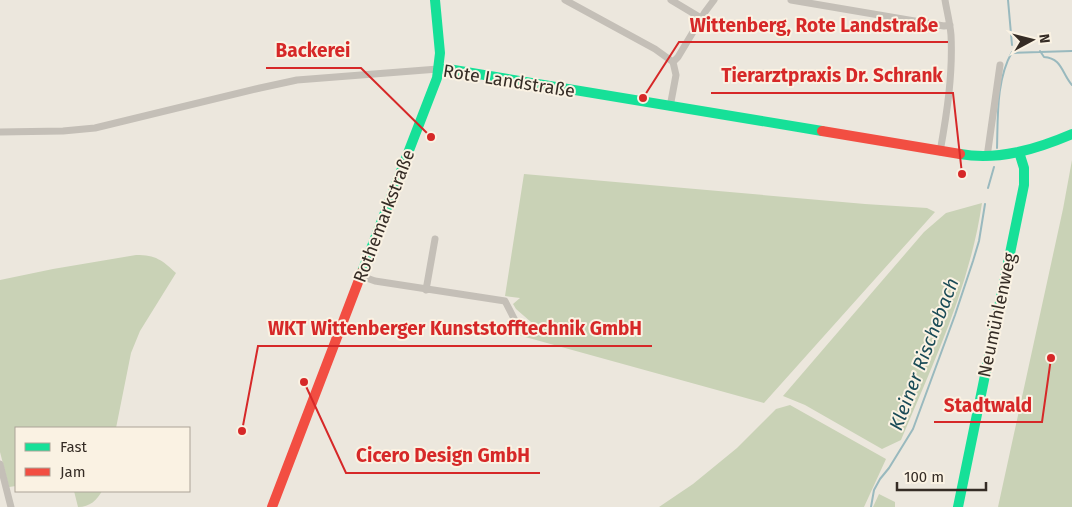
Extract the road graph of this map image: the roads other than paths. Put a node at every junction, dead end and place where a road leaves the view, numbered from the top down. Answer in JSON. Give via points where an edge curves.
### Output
{"nodes":[{"id":1,"x":436,"y":0,"type":"edge"},
{"id":2,"x":565,"y":0,"type":"edge"},
{"id":3,"x":671,"y":0,"type":"edge"},
{"id":4,"x":714,"y":0,"type":"edge"},
{"id":5,"x":791,"y":0,"type":"edge"},
{"id":6,"x":945,"y":0,"type":"edge"},
{"id":7,"x":701,"y":18,"type":"junction"},
{"id":8,"x":950,"y":25,"type":"junction"},
{"id":9,"x":673,"y":62,"type":"junction"},
{"id":10,"x":1000,"y":65,"type":"dead end"},
{"id":11,"x":438,"y":69,"type":"junction"},
{"id":12,"x":670,"y":107,"type":"junction"},
{"id":13,"x":0,"y":132,"type":"edge"},
{"id":14,"x":1072,"y":134,"type":"edge"},
{"id":15,"x":940,"y":152,"type":"junction"},
{"id":16,"x":1019,"y":152,"type":"junction"},
{"id":17,"x":987,"y":157,"type":"junction"},
{"id":18,"x":435,"y":239,"type":"dead end"},
{"id":19,"x":361,"y":276,"type":"junction"},
{"id":20,"x":426,"y":290,"type":"junction"},
{"id":21,"x":520,"y":330,"type":"dead end"},
{"id":22,"x":0,"y":464,"type":"edge"},
{"id":23,"x":11,"y":507,"type":"edge"},
{"id":24,"x":272,"y":507,"type":"edge"},
{"id":25,"x":958,"y":507,"type":"edge"}],
"edges":[{"from":1,"to":11,"type":"street","name":"Rothemarkstraße","via":[[440,46]]},
{"from":2,"to":9,"type":"street"},
{"from":3,"to":7,"type":"street"},
{"from":4,"to":7,"type":"street"},
{"from":5,"to":8,"type":"street"},
{"from":6,"to":8,"type":"street"},
{"from":7,"to":9,"type":"street"},
{"from":8,"to":15,"type":"street","via":[[949,96]]},
{"from":9,"to":12,"type":"street","via":[[676,75]]},
{"from":10,"to":17,"type":"street"},
{"from":11,"to":12,"type":"street","name":"Rote Landstraße"},
{"from":11,"to":13,"type":"street","name":"Rote Landstraße","via":[[290,82],[95,128]]},
{"from":11,"to":19,"type":"street","name":"Rothemarkstraße"},
{"from":12,"to":15,"type":"street","name":"Rote Landstraße"},
{"from":14,"to":16,"type":"street","name":"Rote Landstraße"},
{"from":15,"to":17,"type":"street","name":"Rote Landstraße"},
{"from":16,"to":17,"type":"street","name":"Rote Landstraße"},
{"from":16,"to":25,"type":"street","name":"Neumühlenweg","via":[[1024,168],[1024,185]]},
{"from":18,"to":20,"type":"street"},
{"from":19,"to":20,"type":"street"},
{"from":19,"to":24,"type":"street","name":"Rothemarkstraße"},
{"from":20,"to":21,"type":"street","via":[[506,301]]},
{"from":22,"to":23,"type":"street"}]}
